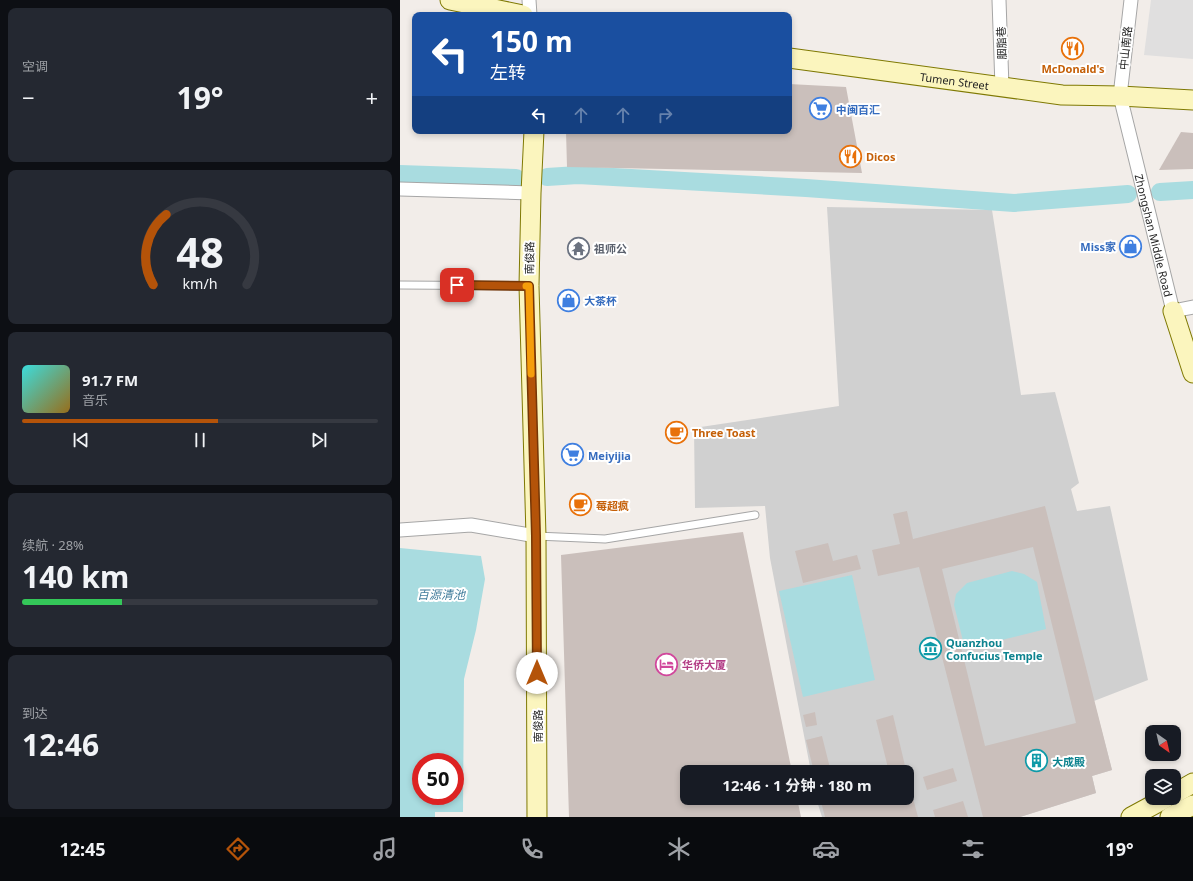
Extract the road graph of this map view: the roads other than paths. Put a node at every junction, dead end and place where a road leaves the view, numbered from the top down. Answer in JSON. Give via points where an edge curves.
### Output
{"nodes":[{"id":1,"x":450,"y":0,"type":"edge"},
{"id":2,"x":529,"y":0,"type":"edge"},
{"id":3,"x":999,"y":0,"type":"edge"},
{"id":4,"x":1131,"y":0,"type":"edge"},
{"id":5,"x":508,"y":12,"type":"edge"},
{"id":6,"x":530,"y":12,"type":"edge"},
{"id":7,"x":792,"y":58,"type":"edge"},
{"id":8,"x":1002,"y":86,"type":"junction"},
{"id":9,"x":1120,"y":96,"type":"junction"},
{"id":10,"x":1193,"y":100,"type":"edge"},
{"id":11,"x":534,"y":134,"type":"edge"},
{"id":12,"x":400,"y":189,"type":"edge"},
{"id":13,"x":530,"y":193,"type":"junction"},
{"id":14,"x":400,"y":285,"type":"edge"},
{"id":15,"x":529,"y":286,"type":"junction"},
{"id":16,"x":1193,"y":307,"type":"edge"},
{"id":17,"x":1173,"y":311,"type":"junction"},
{"id":18,"x":1193,"y":372,"type":"edge"},
{"id":19,"x":755,"y":516,"type":"dead end"},
{"id":20,"x":400,"y":530,"type":"edge"},
{"id":21,"x":536,"y":536,"type":"junction"},
{"id":22,"x":1193,"y":783,"type":"edge"},
{"id":23,"x":1181,"y":790,"type":"edge"},
{"id":24,"x":1153,"y":805,"type":"edge"},
{"id":25,"x":1193,"y":805,"type":"edge"},
{"id":26,"x":537,"y":817,"type":"edge"},
{"id":27,"x":1131,"y":817,"type":"edge"},
{"id":28,"x":1170,"y":817,"type":"edge"}],
"edges":[{"from":1,"to":5,"type":"main road"},
{"from":2,"to":6,"type":"street"},
{"from":3,"to":8,"type":"street","name":"胭脂巷"},
{"from":4,"to":9,"type":"street","name":"中山南路"},
{"from":7,"to":8,"type":"main road","name":"Tumen Street"},
{"from":8,"to":9,"type":"main road","name":"Tumen Street","via":[[1062,95]]},
{"from":9,"to":10,"type":"main road","name":"Tumen Street"},
{"from":9,"to":17,"type":"street","name":"Zhongshan Middle Road"},
{"from":11,"to":13,"type":"main road","name":"南俊路"},
{"from":12,"to":13,"type":"street"},
{"from":13,"to":15,"type":"main road","name":"南俊路"},
{"from":14,"to":15,"type":"lane"},
{"from":15,"to":21,"type":"main road","name":"南俊路"},
{"from":16,"to":17,"type":"street"},
{"from":17,"to":18,"type":"main road","name":"Zhongshan Middle Road"},
{"from":19,"to":21,"type":"lane","via":[[605,538]]},
{"from":20,"to":21,"type":"street","via":[[471,525]]},
{"from":21,"to":26,"type":"main road","name":"南俊路"},
{"from":22,"to":23,"type":"main road"},
{"from":24,"to":27,"type":"main road"},
{"from":25,"to":28,"type":"main road"}]}
